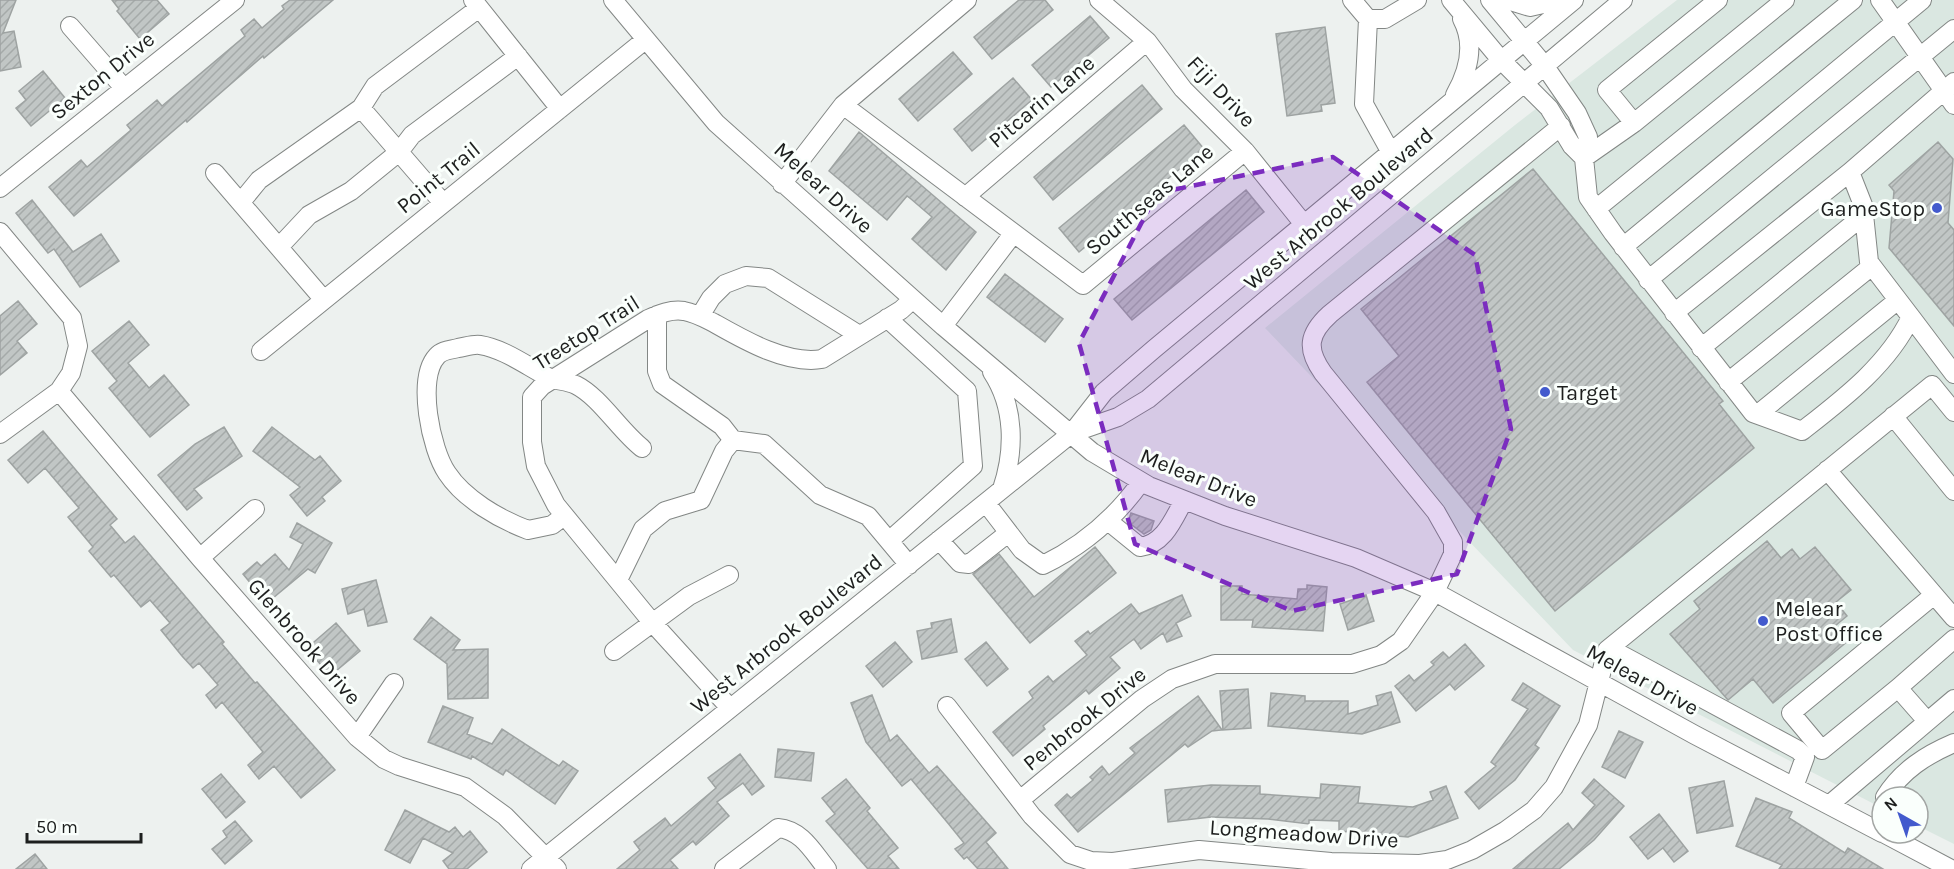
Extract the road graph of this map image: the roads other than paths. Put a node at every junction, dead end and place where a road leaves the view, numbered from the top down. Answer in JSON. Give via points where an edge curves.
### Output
{"nodes":[{"id":1,"x":235,"y":0,"type":"edge"},
{"id":2,"x":613,"y":0,"type":"edge"},
{"id":3,"x":967,"y":0,"type":"edge"},
{"id":4,"x":1099,"y":0,"type":"edge"},
{"id":5,"x":1352,"y":0,"type":"edge"},
{"id":6,"x":1417,"y":0,"type":"edge"},
{"id":7,"x":1490,"y":0,"type":"edge"},
{"id":8,"x":1507,"y":0,"type":"edge"},
{"id":9,"x":1561,"y":0,"type":"edge"},
{"id":10,"x":1574,"y":0,"type":"edge"},
{"id":11,"x":1623,"y":0,"type":"edge"},
{"id":12,"x":1719,"y":0,"type":"edge"},
{"id":13,"x":1785,"y":0,"type":"edge"},
{"id":14,"x":1853,"y":0,"type":"edge"},
{"id":15,"x":1880,"y":0,"type":"edge"},
{"id":16,"x":1922,"y":0,"type":"edge"},
{"id":17,"x":1452,"y":1,"type":"edge"},
{"id":18,"x":476,"y":4,"type":"edge"},
{"id":19,"x":1368,"y":20,"type":"junction"},
{"id":20,"x":1896,"y":22,"type":"junction"},
{"id":21,"x":70,"y":26,"type":"dead end"},
{"id":22,"x":1954,"y":29,"type":"edge"},
{"id":23,"x":645,"y":40,"type":"junction"},
{"id":24,"x":1148,"y":41,"type":"junction"},
{"id":25,"x":1524,"y":42,"type":"junction"},
{"id":26,"x":518,"y":56,"type":"junction"},
{"id":27,"x":1920,"y":57,"type":"junction"},
{"id":28,"x":1502,"y":60,"type":"junction"},
{"id":29,"x":1544,"y":65,"type":"junction"},
{"id":30,"x":1524,"y":82,"type":"junction"},
{"id":31,"x":124,"y":88,"type":"junction"},
{"id":32,"x":1951,"y":92,"type":"edge"},
{"id":33,"x":1452,"y":100,"type":"junction"},
{"id":34,"x":843,"y":105,"type":"junction"},
{"id":35,"x":361,"y":108,"type":"junction"},
{"id":36,"x":560,"y":108,"type":"junction"},
{"id":37,"x":1634,"y":123,"type":"junction"},
{"id":38,"x":1561,"y":126,"type":"junction"},
{"id":39,"x":1245,"y":151,"type":"junction"},
{"id":40,"x":1390,"y":151,"type":"junction"},
{"id":41,"x":399,"y":152,"type":"junction"},
{"id":42,"x":1584,"y":158,"type":"junction"},
{"id":43,"x":1850,"y":172,"type":"junction"},
{"id":44,"x":215,"y":173,"type":"dead end"},
{"id":45,"x":782,"y":184,"type":"junction"},
{"id":46,"x":0,"y":188,"type":"edge"},
{"id":47,"x":965,"y":197,"type":"junction"},
{"id":48,"x":241,"y":202,"type":"junction"},
{"id":49,"x":443,"y":203,"type":"junction"},
{"id":50,"x":1596,"y":208,"type":"junction"},
{"id":51,"x":1864,"y":215,"type":"junction"},
{"id":52,"x":1303,"y":222,"type":"junction"},
{"id":53,"x":0,"y":232,"type":"edge"},
{"id":54,"x":1013,"y":234,"type":"junction"},
{"id":55,"x":279,"y":247,"type":"junction"},
{"id":56,"x":1623,"y":247,"type":"junction"},
{"id":57,"x":1872,"y":266,"type":"junction"},
{"id":58,"x":1648,"y":280,"type":"junction"},
{"id":59,"x":913,"y":299,"type":"junction"},
{"id":60,"x":324,"y":300,"type":"junction"},
{"id":61,"x":1898,"y":300,"type":"junction"},
{"id":62,"x":1674,"y":314,"type":"junction"},
{"id":63,"x":657,"y":315,"type":"junction"},
{"id":64,"x":700,"y":316,"type":"junction"},
{"id":65,"x":1911,"y":317,"type":"junction"},
{"id":66,"x":887,"y":318,"type":"junction"},
{"id":67,"x":943,"y":326,"type":"junction"},
{"id":68,"x":859,"y":335,"type":"junction"},
{"id":69,"x":1701,"y":348,"type":"junction"},
{"id":70,"x":261,"y":351,"type":"dead end"},
{"id":71,"x":984,"y":361,"type":"junction"},
{"id":72,"x":1954,"y":375,"type":"edge"},
{"id":73,"x":554,"y":379,"type":"junction"},
{"id":74,"x":1728,"y":382,"type":"junction"},
{"id":75,"x":59,"y":391,"type":"junction"},
{"id":76,"x":1954,"y":412,"type":"edge"},
{"id":77,"x":1758,"y":414,"type":"junction"},
{"id":78,"x":1893,"y":416,"type":"junction"},
{"id":79,"x":0,"y":434,"type":"edge"},
{"id":80,"x":1072,"y":434,"type":"junction"},
{"id":81,"x":733,"y":440,"type":"junction"},
{"id":82,"x":642,"y":448,"type":"dead end"},
{"id":83,"x":1827,"y":470,"type":"junction"},
{"id":84,"x":1141,"y":482,"type":"junction"},
{"id":85,"x":1002,"y":489,"type":"junction"},
{"id":86,"x":1954,"y":491,"type":"edge"},
{"id":87,"x":1184,"y":500,"type":"junction"},
{"id":88,"x":986,"y":503,"type":"junction"},
{"id":89,"x":255,"y":509,"type":"dead end"},
{"id":90,"x":564,"y":516,"type":"junction"},
{"id":91,"x":1108,"y":521,"type":"junction"},
{"id":92,"x":1006,"y":534,"type":"junction"},
{"id":93,"x":939,"y":540,"type":"junction"},
{"id":94,"x":889,"y":541,"type":"junction"},
{"id":95,"x":200,"y":558,"type":"junction"},
{"id":96,"x":909,"y":565,"type":"junction"},
{"id":97,"x":729,"y":575,"type":"dead end"},
{"id":98,"x":618,"y":580,"type":"junction"},
{"id":99,"x":1435,"y":592,"type":"junction"},
{"id":100,"x":1934,"y":595,"type":"junction"},
{"id":101,"x":1954,"y":618,"type":"edge"},
{"id":102,"x":651,"y":621,"type":"junction"},
{"id":103,"x":1954,"y":639,"type":"edge"},
{"id":104,"x":1607,"y":650,"type":"junction"},
{"id":105,"x":614,"y":651,"type":"dead end"},
{"id":106,"x":1599,"y":681,"type":"junction"},
{"id":107,"x":394,"y":684,"type":"dead end"},
{"id":108,"x":1898,"y":688,"type":"junction"},
{"id":109,"x":1954,"y":699,"type":"edge"},
{"id":110,"x":946,"y":706,"type":"dead end"},
{"id":111,"x":730,"y":708,"type":"junction"},
{"id":112,"x":1927,"y":721,"type":"junction"},
{"id":113,"x":357,"y":738,"type":"junction"},
{"id":114,"x":1954,"y":743,"type":"edge"},
{"id":115,"x":1893,"y":785,"type":"edge"},
{"id":116,"x":1794,"y":787,"type":"junction"},
{"id":117,"x":1020,"y":800,"type":"junction"},
{"id":118,"x":1829,"y":805,"type":"junction"},
{"id":119,"x":1870,"y":826,"type":"edge"},
{"id":120,"x":1905,"y":845,"type":"edge"},
{"id":121,"x":552,"y":862,"type":"edge"},
{"id":122,"x":531,"y":869,"type":"edge"},
{"id":123,"x":724,"y":869,"type":"edge"},
{"id":124,"x":827,"y":869,"type":"edge"},
{"id":125,"x":1951,"y":869,"type":"edge"}],
"edges":[{"from":1,"to":31,"type":"street","name":"Sexton Drive"},
{"from":2,"to":23,"type":"street","name":"Melear Drive"},
{"from":3,"to":34,"type":"street"},
{"from":4,"to":24,"type":"street","name":"Fiji Drive"},
{"from":5,"to":19,"type":"street"},
{"from":6,"to":19,"type":"street","via":[[1385,19]]},
{"from":7,"to":25,"type":"street"},
{"from":8,"to":9,"type":"street","via":[[1530,7]]},
{"from":10,"to":25,"type":"street","name":"West Arbrook Boulevard"},
{"from":11,"to":29,"type":"street","name":"West Arbrook Boulevard"},
{"from":12,"to":37,"type":"street","via":[[1607,90]]},
{"from":13,"to":37,"type":"street"},
{"from":14,"to":50,"type":"street"},
{"from":15,"to":20,"type":"street"},
{"from":16,"to":20,"type":"street"},
{"from":17,"to":28,"type":"street"},
{"from":17,"to":33,"type":"street","via":[[1465,24],[1470,57]]},
{"from":18,"to":26,"type":"street"},
{"from":18,"to":35,"type":"street","via":[[375,86]]},
{"from":19,"to":40,"type":"street","via":[[1364,104]]},
{"from":20,"to":27,"type":"street"},
{"from":20,"to":56,"type":"street"},
{"from":21,"to":31,"type":"street"},
{"from":22,"to":27,"type":"street"},
{"from":23,"to":36,"type":"street","name":"Point Trail"},
{"from":23,"to":45,"type":"street","name":"Melear Drive","via":[[716,123]]},
{"from":24,"to":39,"type":"street","name":"Fiji Drive","via":[[1183,89]]},
{"from":24,"to":47,"type":"street","name":"Pitcarin Lane"},
{"from":25,"to":28,"type":"street","name":"West Arbrook Boulevard"},
{"from":25,"to":29,"type":"street"},
{"from":26,"to":36,"type":"street"},
{"from":26,"to":41,"type":"street","via":[[412,135]]},
{"from":27,"to":32,"type":"street"},
{"from":27,"to":58,"type":"street"},
{"from":28,"to":30,"type":"street"},
{"from":28,"to":33,"type":"street","name":"West Arbrook Boulevard"},
{"from":29,"to":30,"type":"street","name":"West Arbrook Boulevard"},
{"from":29,"to":42,"type":"street","via":[[1577,113],[1588,137]]},
{"from":30,"to":38,"type":"street"},
{"from":30,"to":80,"type":"street","name":"West Arbrook Boulevard","via":[[1148,399],[1118,417]]},
{"from":31,"to":46,"type":"street","name":"Sexton Drive"},
{"from":32,"to":43,"type":"street"},
{"from":33,"to":40,"type":"street","name":"West Arbrook Boulevard"},
{"from":34,"to":45,"type":"street"},
{"from":34,"to":47,"type":"street"},
{"from":35,"to":41,"type":"street"},
{"from":35,"to":48,"type":"street","via":[[259,180]]},
{"from":36,"to":49,"type":"street","name":"Point Trail"},
{"from":37,"to":42,"type":"street"},
{"from":38,"to":42,"type":"street"},
{"from":38,"to":99,"type":"street","name":"Penbrook Drive","via":[[1329,314],[1311,336],[1315,362],[1447,527],[1453,554]]},
{"from":39,"to":52,"type":"street","name":"Fiji Drive"},
{"from":39,"to":54,"type":"street","name":"Southseas Lane","via":[[1083,285]]},
{"from":40,"to":52,"type":"street","name":"West Arbrook Boulevard"},
{"from":41,"to":49,"type":"street"},
{"from":41,"to":55,"type":"street","via":[[351,191],[309,215]]},
{"from":42,"to":50,"type":"street","via":[[1588,196]]},
{"from":43,"to":51,"type":"street"},
{"from":43,"to":62,"type":"street"},
{"from":44,"to":48,"type":"street"},
{"from":45,"to":59,"type":"street","name":"Melear Drive"},
{"from":47,"to":54,"type":"street"},
{"from":48,"to":55,"type":"street"},
{"from":49,"to":60,"type":"street","name":"Point Trail"},
{"from":50,"to":56,"type":"street"},
{"from":51,"to":57,"type":"street"},
{"from":51,"to":69,"type":"street"},
{"from":52,"to":80,"type":"street","name":"West Arbrook Boulevard","via":[[1104,392]]},
{"from":53,"to":75,"type":"street","via":[[72,318],[78,346],[76,358]]},
{"from":54,"to":67,"type":"street"},
{"from":55,"to":60,"type":"street"},
{"from":56,"to":58,"type":"street"},
{"from":57,"to":61,"type":"street"},
{"from":57,"to":74,"type":"street"},
{"from":58,"to":62,"type":"street"},
{"from":59,"to":66,"type":"street","name":"Treetop Trail"},
{"from":59,"to":67,"type":"street","name":"Melear Drive"},
{"from":60,"to":70,"type":"street","name":"Point Trail"},
{"from":61,"to":65,"type":"street"},
{"from":61,"to":77,"type":"street"},
{"from":62,"to":69,"type":"street"},
{"from":63,"to":64,"type":"street","name":"Treetop Trail","via":[[683,311]]},
{"from":63,"to":73,"type":"street","name":"Treetop Trail"},
{"from":63,"to":81,"type":"street","via":[[657,371],[662,384],[722,426]]},
{"from":64,"to":68,"type":"street","name":"Treetop Trail","via":[[771,351],[810,361],[822,359]]},
{"from":64,"to":68,"type":"street","via":[[711,297],[725,284],[746,276],[768,278]]},
{"from":65,"to":72,"type":"street"},
{"from":65,"to":77,"type":"street","via":[[1854,391],[1802,430]]},
{"from":66,"to":68,"type":"street","name":"Treetop Trail"},
{"from":66,"to":94,"type":"street","via":[[967,391],[973,466]]},
{"from":67,"to":71,"type":"street","name":"Melear Drive"},
{"from":69,"to":74,"type":"street"},
{"from":71,"to":80,"type":"street","name":"Melear Drive"},
{"from":71,"to":85,"type":"street","via":[[1002,387],[1009,416],[1010,467]]},
{"from":73,"to":82,"type":"street","via":[[577,386],[596,400]]},
{"from":73,"to":90,"type":"street","name":"Treetop Trail","via":[[532,397],[532,442],[543,484]]},
{"from":73,"to":90,"type":"street","via":[[479,345],[442,352],[430,371],[427,412],[433,443],[447,473],[469,496],[528,530],[552,525]]},
{"from":74,"to":77,"type":"street"},
{"from":75,"to":79,"type":"street"},
{"from":75,"to":95,"type":"street","name":"Glenbrook Drive"},
{"from":76,"to":78,"type":"street","via":[[1932,385]]},
{"from":78,"to":83,"type":"street"},
{"from":78,"to":86,"type":"street"},
{"from":80,"to":84,"type":"street","name":"Melear Drive","via":[[1092,452]]},
{"from":80,"to":85,"type":"street","name":"West Arbrook Boulevard"},
{"from":81,"to":94,"type":"street","via":[[764,444],[820,495],[868,516]]},
{"from":81,"to":98,"type":"street","via":[[701,500],[665,511],[643,529]]},
{"from":83,"to":100,"type":"street"},
{"from":83,"to":104,"type":"street"},
{"from":84,"to":87,"type":"street","name":"Melear Drive"},
{"from":84,"to":91,"type":"street"},
{"from":85,"to":88,"type":"street","name":"West Arbrook Boulevard"},
{"from":87,"to":91,"type":"street","via":[[1168,531],[1151,545],[1140,547]]},
{"from":87,"to":99,"type":"street","name":"Melear Drive","via":[[1356,558]]},
{"from":88,"to":92,"type":"street"},
{"from":88,"to":93,"type":"street","name":"West Arbrook Boulevard"},
{"from":89,"to":95,"type":"street"},
{"from":90,"to":98,"type":"street","name":"Treetop Trail"},
{"from":91,"to":92,"type":"street","via":[[1043,565]]},
{"from":92,"to":93,"type":"street","via":[[969,564],[960,563]]},
{"from":93,"to":96,"type":"street","name":"West Arbrook Boulevard"},
{"from":94,"to":96,"type":"street"},
{"from":95,"to":113,"type":"street","name":"Glenbrook Drive"},
{"from":96,"to":111,"type":"street","name":"West Arbrook Boulevard"},
{"from":97,"to":102,"type":"street"},
{"from":98,"to":102,"type":"street","name":"Treetop Trail"},
{"from":99,"to":106,"type":"street","name":"Melear Drive"},
{"from":99,"to":117,"type":"street","name":"Penbrook Drive","via":[[1401,640],[1382,655],[1329,666],[1215,664],[1172,679],[1142,699]]},
{"from":100,"to":101,"type":"street"},
{"from":100,"to":108,"type":"street","via":[[1791,713],[1822,750]]},
{"from":102,"to":105,"type":"street"},
{"from":102,"to":111,"type":"street","name":"Treetop Trail"},
{"from":103,"to":108,"type":"street"},
{"from":104,"to":106,"type":"street","name":"Longmeadow Drive"},
{"from":104,"to":116,"type":"street","via":[[1798,750],[1805,757]]},
{"from":106,"to":116,"type":"street","name":"Melear Drive"},
{"from":106,"to":117,"type":"street","name":"Longmeadow Drive","via":[[1588,725],[1547,795],[1505,831],[1447,860],[1420,864],[1331,862],[1199,849],[1113,862],[1091,861],[1070,854]]},
{"from":107,"to":113,"type":"street"},
{"from":108,"to":112,"type":"street"},
{"from":109,"to":112,"type":"street"},
{"from":110,"to":117,"type":"street","name":"Longmeadow Drive"},
{"from":111,"to":121,"type":"street","name":"West Arbrook Boulevard"},
{"from":112,"to":118,"type":"street"},
{"from":113,"to":121,"type":"street","name":"Glenbrook Drive","via":[[399,766],[465,787],[505,816]]},
{"from":114,"to":115,"type":"street","via":[[1930,753]]},
{"from":116,"to":118,"type":"street","name":"Melear Drive"},
{"from":118,"to":119,"type":"street","name":"Melear Drive"},
{"from":120,"to":125,"type":"street","name":"Melear Drive"},
{"from":121,"to":122,"type":"street","name":"West Arbrook Boulevard"},
{"from":123,"to":124,"type":"street","via":[[778,828],[791,830],[802,838]]}]}
